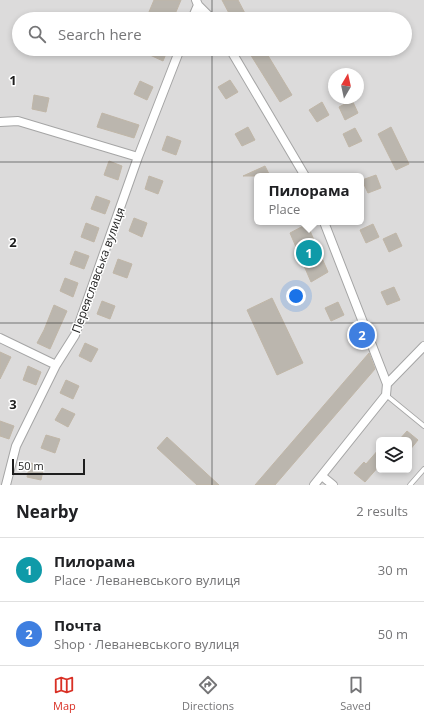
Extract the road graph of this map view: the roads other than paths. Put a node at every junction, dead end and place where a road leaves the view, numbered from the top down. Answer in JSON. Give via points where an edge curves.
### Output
{"nodes":[{"id":1,"x":197,"y":3,"type":"edge"},
{"id":2,"x":205,"y":12,"type":"edge"},
{"id":3,"x":177,"y":56,"type":"edge"},
{"id":4,"x":234,"y":56,"type":"edge"},
{"id":5,"x":0,"y":122,"type":"edge"},
{"id":6,"x":138,"y":157,"type":"junction"},
{"id":7,"x":303,"y":173,"type":"edge"},
{"id":8,"x":325,"y":225,"type":"edge"},
{"id":9,"x":0,"y":338,"type":"edge"},
{"id":10,"x":424,"y":346,"type":"edge"},
{"id":11,"x":56,"y":365,"type":"junction"},
{"id":12,"x":387,"y":384,"type":"junction"},
{"id":13,"x":386,"y":395,"type":"junction"},
{"id":14,"x":424,"y":426,"type":"edge"},
{"id":15,"x":424,"y":469,"type":"edge"},
{"id":16,"x":322,"y":476,"type":"junction"},
{"id":17,"x":6,"y":485,"type":"edge"},
{"id":18,"x":314,"y":485,"type":"edge"},
{"id":19,"x":333,"y":485,"type":"edge"},
{"id":20,"x":410,"y":485,"type":"edge"}],
"edges":[{"from":1,"to":2,"type":"street"},
{"from":3,"to":6,"type":"street","name":"Переяславська вулиця"},
{"from":4,"to":7,"type":"street"},
{"from":5,"to":6,"type":"street","via":[[18,121]]},
{"from":6,"to":11,"type":"street","name":"Переяславська вулиця","via":[[75,335]]},
{"from":8,"to":12,"type":"street"},
{"from":9,"to":11,"type":"street"},
{"from":10,"to":12,"type":"street"},
{"from":11,"to":17,"type":"street","name":"Переяславська вулиця","via":[[16,446]]},
{"from":12,"to":13,"type":"street"},
{"from":13,"to":14,"type":"lane"},
{"from":13,"to":16,"type":"street"},
{"from":15,"to":20,"type":"lane"},
{"from":16,"to":18,"type":"street"},
{"from":16,"to":19,"type":"street"}]}
